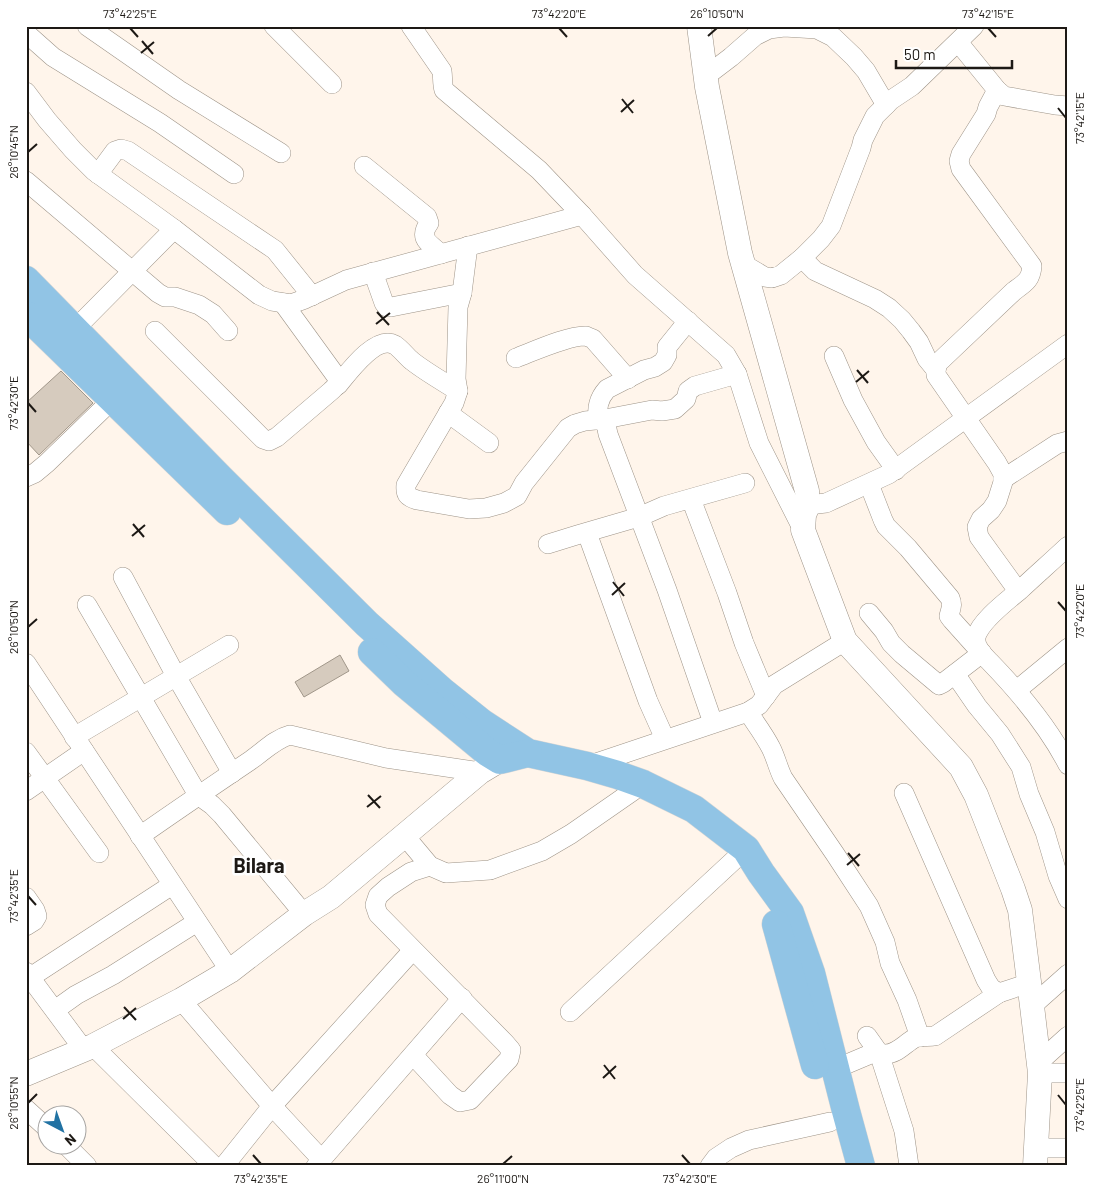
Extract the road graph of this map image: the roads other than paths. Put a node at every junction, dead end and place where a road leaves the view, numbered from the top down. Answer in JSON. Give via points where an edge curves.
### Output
{"nodes":[{"id":1,"x":87,"y":26,"type":"edge"},
{"id":2,"x":274,"y":26,"type":"edge"},
{"id":3,"x":411,"y":26,"type":"edge"},
{"id":4,"x":699,"y":26,"type":"edge"},
{"id":5,"x":974,"y":26,"type":"edge"},
{"id":6,"x":810,"y":28,"type":"edge"},
{"id":7,"x":26,"y":34,"type":"edge"},
{"id":8,"x":958,"y":42,"type":"junction"},
{"id":9,"x":706,"y":76,"type":"junction"},
{"id":10,"x":332,"y":84,"type":"dead end"},
{"id":11,"x":997,"y":90,"type":"junction"},
{"id":12,"x":26,"y":92,"type":"edge"},
{"id":13,"x":886,"y":105,"type":"junction"},
{"id":14,"x":1068,"y":106,"type":"edge"},
{"id":15,"x":281,"y":153,"type":"dead end"},
{"id":16,"x":364,"y":166,"type":"dead end"},
{"id":17,"x":98,"y":174,"type":"junction"},
{"id":18,"x":234,"y":174,"type":"dead end"},
{"id":19,"x":26,"y":180,"type":"edge"},
{"id":20,"x":582,"y":215,"type":"junction"},
{"id":21,"x":174,"y":229,"type":"junction"},
{"id":22,"x":468,"y":246,"type":"junction"},
{"id":23,"x":441,"y":254,"type":"junction"},
{"id":24,"x":802,"y":258,"type":"junction"},
{"id":25,"x":743,"y":264,"type":"junction"},
{"id":26,"x":132,"y":271,"type":"junction"},
{"id":27,"x":373,"y":272,"type":"junction"},
{"id":28,"x":26,"y":280,"type":"edge"},
{"id":29,"x":462,"y":292,"type":"junction"},
{"id":30,"x":312,"y":296,"type":"junction"},
{"id":31,"x":283,"y":303,"type":"junction"},
{"id":32,"x":26,"y":315,"type":"edge"},
{"id":33,"x":688,"y":321,"type":"junction"},
{"id":34,"x":75,"y":329,"type":"junction"},
{"id":35,"x":155,"y":331,"type":"dead end"},
{"id":36,"x":228,"y":331,"type":"dead end"},
{"id":37,"x":1068,"y":344,"type":"edge"},
{"id":38,"x":834,"y":356,"type":"dead end"},
{"id":39,"x":516,"y":358,"type":"dead end"},
{"id":40,"x":936,"y":370,"type":"junction"},
{"id":41,"x":737,"y":374,"type":"junction"},
{"id":42,"x":628,"y":379,"type":"junction"},
{"id":43,"x":338,"y":385,"type":"junction"},
{"id":44,"x":458,"y":391,"type":"junction"},
{"id":45,"x":112,"y":400,"type":"junction"},
{"id":46,"x":448,"y":413,"type":"junction"},
{"id":47,"x":967,"y":418,"type":"junction"},
{"id":48,"x":601,"y":420,"type":"junction"},
{"id":49,"x":1068,"y":441,"type":"edge"},
{"id":50,"x":489,"y":443,"type":"dead end"},
{"id":51,"x":896,"y":470,"type":"junction"},
{"id":52,"x":26,"y":478,"type":"edge"},
{"id":53,"x":1003,"y":479,"type":"junction"},
{"id":54,"x":745,"y":483,"type":"dead end"},
{"id":55,"x":869,"y":484,"type":"junction"},
{"id":56,"x":692,"y":498,"type":"junction"},
{"id":57,"x":808,"y":505,"type":"junction"},
{"id":58,"x":639,"y":517,"type":"junction"},
{"id":59,"x":803,"y":530,"type":"junction"},
{"id":60,"x":587,"y":533,"type":"junction"},
{"id":61,"x":548,"y":544,"type":"dead end"},
{"id":62,"x":1068,"y":546,"type":"edge"},
{"id":63,"x":123,"y":577,"type":"dead end"},
{"id":64,"x":1018,"y":591,"type":"junction"},
{"id":65,"x":87,"y":605,"type":"dead end"},
{"id":66,"x":869,"y":613,"type":"dead end"},
{"id":67,"x":845,"y":641,"type":"junction"},
{"id":68,"x":229,"y":645,"type":"dead end"},
{"id":69,"x":1068,"y":648,"type":"edge"},
{"id":70,"x":980,"y":651,"type":"junction"},
{"id":71,"x":26,"y":664,"type":"edge"},
{"id":72,"x":954,"y":674,"type":"junction"},
{"id":73,"x":176,"y":676,"type":"junction"},
{"id":74,"x":1017,"y":690,"type":"junction"},
{"id":75,"x":766,"y":696,"type":"junction"},
{"id":76,"x":141,"y":698,"type":"junction"},
{"id":77,"x":748,"y":712,"type":"junction"},
{"id":78,"x":713,"y":723,"type":"junction"},
{"id":79,"x":665,"y":739,"type":"junction"},
{"id":80,"x":79,"y":744,"type":"junction"},
{"id":81,"x":26,"y":752,"type":"edge"},
{"id":82,"x":528,"y":753,"type":"junction"},
{"id":83,"x":1068,"y":765,"type":"edge"},
{"id":84,"x":490,"y":766,"type":"junction"},
{"id":85,"x":587,"y":766,"type":"junction"},
{"id":86,"x":232,"y":772,"type":"junction"},
{"id":87,"x":45,"y":778,"type":"junction"},
{"id":88,"x":643,"y":784,"type":"junction"},
{"id":89,"x":26,"y":791,"type":"edge"},
{"id":90,"x":904,"y":793,"type":"dead end"},
{"id":91,"x":198,"y":795,"type":"junction"},
{"id":92,"x":140,"y":836,"type":"junction"},
{"id":93,"x":404,"y":836,"type":"junction"},
{"id":94,"x":746,"y":848,"type":"junction"},
{"id":95,"x":99,"y":853,"type":"dead end"},
{"id":96,"x":430,"y":866,"type":"junction"},
{"id":97,"x":761,"y":873,"type":"junction"},
{"id":98,"x":172,"y":885,"type":"junction"},
{"id":99,"x":26,"y":897,"type":"edge"},
{"id":100,"x":1068,"y":899,"type":"edge"},
{"id":101,"x":304,"y":914,"type":"junction"},
{"id":102,"x":197,"y":922,"type":"junction"},
{"id":103,"x":26,"y":926,"type":"edge"},
{"id":104,"x":413,"y":950,"type":"junction"},
{"id":105,"x":230,"y":971,"type":"junction"},
{"id":106,"x":1068,"y":974,"type":"edge"},
{"id":107,"x":28,"y":977,"type":"edge"},
{"id":108,"x":1029,"y":983,"type":"junction"},
{"id":109,"x":999,"y":993,"type":"junction"},
{"id":110,"x":462,"y":998,"type":"junction"},
{"id":111,"x":181,"y":1000,"type":"junction"},
{"id":112,"x":1032,"y":1006,"type":"junction"},
{"id":113,"x":54,"y":1010,"type":"junction"},
{"id":114,"x":570,"y":1012,"type":"dead end"},
{"id":115,"x":866,"y":1036,"type":"dead end"},
{"id":116,"x":1068,"y":1036,"type":"edge"},
{"id":117,"x":920,"y":1037,"type":"junction"},
{"id":118,"x":89,"y":1048,"type":"junction"},
{"id":119,"x":879,"y":1053,"type":"junction"},
{"id":120,"x":413,"y":1055,"type":"junction"},
{"id":121,"x":1039,"y":1068,"type":"junction"},
{"id":122,"x":835,"y":1069,"type":"junction"},
{"id":123,"x":1068,"y":1073,"type":"edge"},
{"id":124,"x":26,"y":1074,"type":"edge"},
{"id":125,"x":272,"y":1106,"type":"junction"},
{"id":126,"x":26,"y":1109,"type":"edge"},
{"id":127,"x":38,"y":1120,"type":"edge"},
{"id":128,"x":830,"y":1122,"type":"junction"},
{"id":129,"x":1068,"y":1148,"type":"edge"},
{"id":130,"x":75,"y":1154,"type":"edge"},
{"id":131,"x":1036,"y":1157,"type":"edge"},
{"id":132,"x":319,"y":1163,"type":"edge"},
{"id":133,"x":88,"y":1166,"type":"edge"},
{"id":134,"x":214,"y":1166,"type":"edge"},
{"id":135,"x":224,"y":1166,"type":"edge"},
{"id":136,"x":710,"y":1166,"type":"edge"},
{"id":137,"x":842,"y":1166,"type":"edge"},
{"id":138,"x":861,"y":1166,"type":"edge"},
{"id":139,"x":909,"y":1166,"type":"edge"}],
"edges":[{"from":1,"to":15,"type":"street","via":[[179,90]]},
{"from":2,"to":10,"type":"street"},
{"from":3,"to":20,"type":"street","via":[[442,71],[444,90],[539,170]]},
{"from":4,"to":9,"type":"street"},
{"from":5,"to":8,"type":"street"},
{"from":6,"to":9,"type":"street","via":[[769,29],[755,36]]},
{"from":6,"to":13,"type":"street","via":[[833,37],[854,57]]},
{"from":7,"to":18,"type":"street","via":[[53,57],[160,123]]},
{"from":8,"to":11,"type":"street"},
{"from":8,"to":13,"type":"street","via":[[912,86]]},
{"from":9,"to":25,"type":"street"},
{"from":11,"to":14,"type":"street","via":[[1004,96]]},
{"from":11,"to":40,"type":"street","via":[[959,161],[1032,266],[1031,274],[938,363]]},
{"from":12,"to":17,"type":"street","via":[[73,150]]},
{"from":13,"to":24,"type":"street","via":[[875,116],[863,140],[831,226]]},
{"from":16,"to":23,"type":"street","via":[[427,217],[429,223],[424,234]]},
{"from":17,"to":21,"type":"street"},
{"from":17,"to":30,"type":"street","via":[[115,151],[128,151],[275,250]]},
{"from":19,"to":26,"type":"street"},
{"from":20,"to":22,"type":"street"},
{"from":20,"to":33,"type":"street","via":[[635,275]]},
{"from":21,"to":26,"type":"street"},
{"from":21,"to":31,"type":"street","via":[[259,295],[272,302]]},
{"from":22,"to":23,"type":"street"},
{"from":22,"to":29,"type":"street"},
{"from":23,"to":27,"type":"street"},
{"from":24,"to":25,"type":"street","via":[[772,278]]},
{"from":24,"to":40,"type":"street","via":[[815,271],[889,308],[911,331]]},
{"from":25,"to":57,"type":"street","via":[[807,491]]},
{"from":26,"to":34,"type":"street"},
{"from":26,"to":36,"type":"street","via":[[165,297],[199,305],[213,314]]},
{"from":27,"to":29,"type":"street","via":[[387,307]]},
{"from":27,"to":30,"type":"street"},
{"from":28,"to":34,"type":"main road"},
{"from":29,"to":44,"type":"street","via":[[458,307]]},
{"from":30,"to":31,"type":"street","via":[[291,304]]},
{"from":31,"to":43,"type":"street","via":[[336,376]]},
{"from":32,"to":45,"type":"main road"},
{"from":33,"to":41,"type":"street","via":[[726,355]]},
{"from":33,"to":42,"type":"street","via":[[667,347],[663,362]]},
{"from":34,"to":82,"type":"main road","via":[[367,624],[442,692]]},
{"from":35,"to":43,"type":"street","via":[[263,439],[270,441],[277,437]]},
{"from":37,"to":47,"type":"street"},
{"from":38,"to":51,"type":"street","via":[[853,400]]},
{"from":39,"to":42,"type":"street","via":[[587,336]]},
{"from":40,"to":47,"type":"street","via":[[936,375]]},
{"from":41,"to":48,"type":"street","via":[[695,386],[675,409]]},
{"from":41,"to":59,"type":"street","via":[[759,443]]},
{"from":42,"to":48,"type":"street","via":[[602,394],[598,403]]},
{"from":43,"to":44,"type":"street","via":[[373,348],[393,344]]},
{"from":44,"to":46,"type":"street"},
{"from":45,"to":52,"type":"street","via":[[47,463]]},
{"from":45,"to":84,"type":"main road","via":[[404,683],[487,752]]},
{"from":46,"to":48,"type":"street","via":[[405,491],[409,498],[469,509],[486,508],[517,496],[568,428],[585,421]]},
{"from":46,"to":50,"type":"street"},
{"from":47,"to":51,"type":"street"},
{"from":47,"to":53,"type":"street","via":[[997,463]]},
{"from":48,"to":58,"type":"street"},
{"from":49,"to":53,"type":"street","via":[[1057,444]]},
{"from":51,"to":55,"type":"street"},
{"from":53,"to":64,"type":"street","via":[[997,501],[977,527],[979,537]]},
{"from":54,"to":56,"type":"street"},
{"from":55,"to":57,"type":"street","via":[[826,503]]},
{"from":55,"to":70,"type":"street","via":[[886,526],[950,598],[949,616]]},
{"from":56,"to":58,"type":"street"},
{"from":56,"to":75,"type":"street"},
{"from":57,"to":59,"type":"street"},
{"from":58,"to":60,"type":"street"},
{"from":58,"to":78,"type":"street"},
{"from":59,"to":67,"type":"street"},
{"from":60,"to":61,"type":"street"},
{"from":60,"to":79,"type":"street"},
{"from":62,"to":64,"type":"street"},
{"from":63,"to":73,"type":"street"},
{"from":64,"to":70,"type":"street","via":[[979,629],[975,639]]},
{"from":65,"to":76,"type":"street"},
{"from":66,"to":72,"type":"street","via":[[891,643],[935,683],[939,685]]},
{"from":67,"to":75,"type":"street","via":[[774,685]]},
{"from":67,"to":108,"type":"street","via":[[961,767],[970,782],[1020,910]]},
{"from":68,"to":73,"type":"street"},
{"from":69,"to":74,"type":"street"},
{"from":70,"to":72,"type":"street"},
{"from":70,"to":74,"type":"street"},
{"from":71,"to":80,"type":"street"},
{"from":72,"to":100,"type":"street","via":[[1021,767]]},
{"from":73,"to":76,"type":"street"},
{"from":73,"to":86,"type":"street"},
{"from":74,"to":83,"type":"street","via":[[1053,738]]},
{"from":75,"to":77,"type":"street"},
{"from":76,"to":80,"type":"street"},
{"from":76,"to":91,"type":"street"},
{"from":77,"to":78,"type":"street"},
{"from":77,"to":117,"type":"street","via":[[770,746],[783,778],[869,906]]},
{"from":78,"to":79,"type":"street"},
{"from":79,"to":85,"type":"street"},
{"from":80,"to":87,"type":"street"},
{"from":80,"to":92,"type":"street"},
{"from":81,"to":87,"type":"street"},
{"from":82,"to":84,"type":"main road"},
{"from":82,"to":85,"type":"main road"},
{"from":84,"to":86,"type":"street","via":[[386,758],[290,735],[282,737]]},
{"from":84,"to":93,"type":"street"},
{"from":85,"to":88,"type":"main road"},
{"from":86,"to":91,"type":"street"},
{"from":87,"to":89,"type":"street"},
{"from":87,"to":95,"type":"street"},
{"from":88,"to":94,"type":"main road","via":[[694,809]]},
{"from":88,"to":96,"type":"street","via":[[542,851],[490,870],[446,873]]},
{"from":90,"to":109,"type":"street","via":[[986,980]]},
{"from":91,"to":92,"type":"street"},
{"from":91,"to":101,"type":"street","via":[[222,815]]},
{"from":92,"to":98,"type":"street"},
{"from":93,"to":96,"type":"street"},
{"from":93,"to":101,"type":"street"},
{"from":94,"to":97,"type":"main road"},
{"from":94,"to":114,"type":"street"},
{"from":96,"to":104,"type":"street","via":[[411,872],[388,887],[378,896],[375,905],[378,914]]},
{"from":97,"to":122,"type":"main road","via":[[790,913],[811,973]]},
{"from":97,"to":128,"type":"main road"},
{"from":98,"to":102,"type":"street"},
{"from":98,"to":107,"type":"street"},
{"from":99,"to":103,"type":"street","via":[[37,916]]},
{"from":101,"to":105,"type":"street"},
{"from":102,"to":105,"type":"street"},
{"from":102,"to":113,"type":"street"},
{"from":104,"to":110,"type":"street"},
{"from":104,"to":125,"type":"street"},
{"from":105,"to":111,"type":"street"},
{"from":106,"to":112,"type":"street"},
{"from":107,"to":113,"type":"street"},
{"from":108,"to":109,"type":"street"},
{"from":108,"to":112,"type":"street"},
{"from":109,"to":117,"type":"street","via":[[935,1036]]},
{"from":110,"to":120,"type":"street"},
{"from":110,"to":120,"type":"street","via":[[511,1050],[510,1059],[470,1100],[460,1102]]},
{"from":111,"to":118,"type":"street"},
{"from":111,"to":125,"type":"street"},
{"from":112,"to":121,"type":"street"},
{"from":113,"to":118,"type":"street"},
{"from":115,"to":119,"type":"street"},
{"from":116,"to":121,"type":"street"},
{"from":117,"to":119,"type":"street","via":[[896,1052]]},
{"from":118,"to":124,"type":"street"},
{"from":118,"to":134,"type":"street"},
{"from":119,"to":122,"type":"street"},
{"from":119,"to":139,"type":"street","via":[[904,1131]]},
{"from":120,"to":132,"type":"street"},
{"from":121,"to":123,"type":"street"},
{"from":121,"to":131,"type":"street"},
{"from":122,"to":138,"type":"main road"},
{"from":125,"to":132,"type":"street"},
{"from":125,"to":135,"type":"street"},
{"from":126,"to":127,"type":"street"},
{"from":128,"to":136,"type":"street","via":[[749,1140],[730,1148]]},
{"from":128,"to":137,"type":"main road"},
{"from":129,"to":131,"type":"street"},
{"from":130,"to":133,"type":"street"}]}
